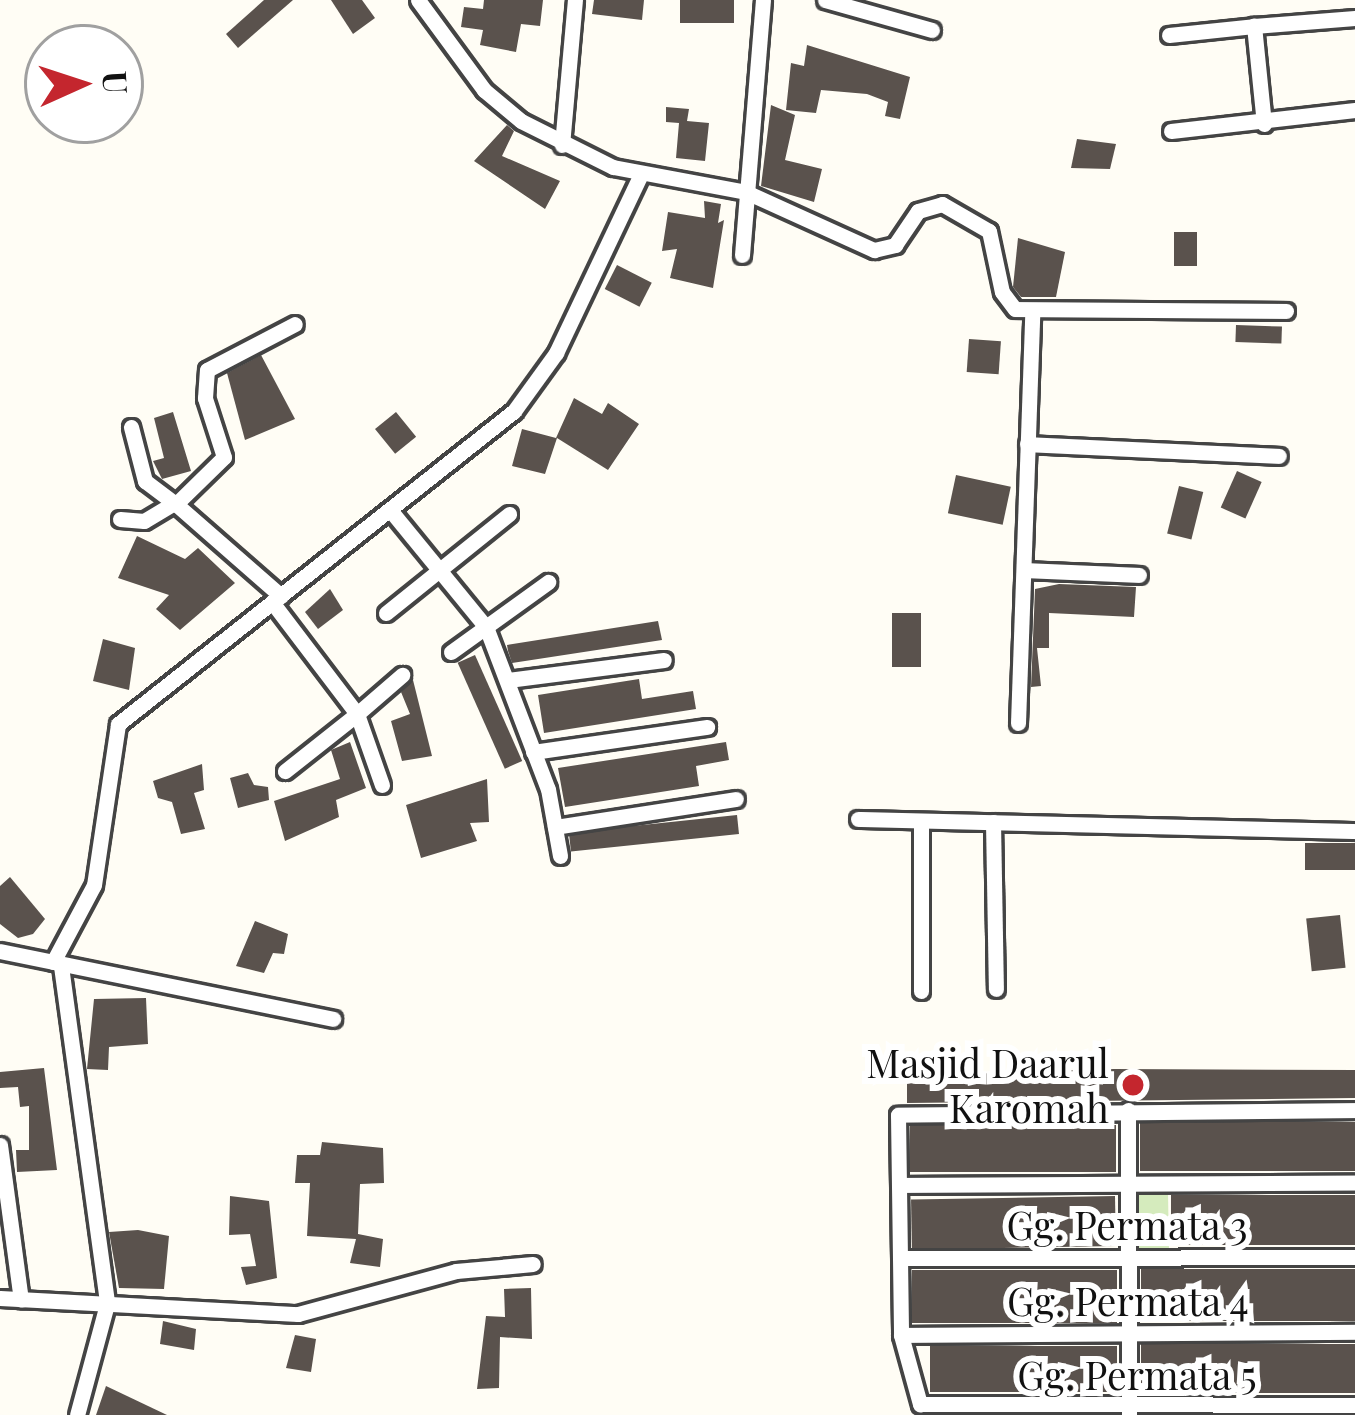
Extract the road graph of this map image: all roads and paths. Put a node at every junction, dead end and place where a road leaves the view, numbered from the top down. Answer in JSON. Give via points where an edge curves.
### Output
{"nodes":[{"id":1,"x":418,"y":0,"type":"edge"},
{"id":2,"x":574,"y":0,"type":"edge"},
{"id":3,"x":763,"y":0,"type":"edge"},
{"id":4,"x":825,"y":0,"type":"edge"},
{"id":5,"x":1302,"y":0,"type":"edge"},
{"id":6,"x":1355,"y":18,"type":"edge"},
{"id":7,"x":1300,"y":22,"type":"junction"},
{"id":8,"x":1254,"y":26,"type":"junction"},
{"id":9,"x":932,"y":30,"type":"dead end"},
{"id":10,"x":1169,"y":35,"type":"dead end"},
{"id":11,"x":1355,"y":110,"type":"edge"},
{"id":12,"x":1264,"y":124,"type":"junction"},
{"id":13,"x":1171,"y":131,"type":"dead end"},
{"id":14,"x":562,"y":145,"type":"junction"},
{"id":15,"x":640,"y":176,"type":"junction"},
{"id":16,"x":746,"y":192,"type":"junction"},
{"id":17,"x":742,"y":255,"type":"dead end"},
{"id":18,"x":1286,"y":311,"type":"dead end"},
{"id":19,"x":1032,"y":312,"type":"junction"},
{"id":20,"x":295,"y":324,"type":"dead end"},
{"id":21,"x":131,"y":427,"type":"dead end"},
{"id":22,"x":1028,"y":444,"type":"junction"},
{"id":23,"x":1279,"y":455,"type":"dead end"},
{"id":24,"x":175,"y":504,"type":"junction"},
{"id":25,"x":391,"y":511,"type":"junction"},
{"id":26,"x":508,"y":514,"type":"dead end"},
{"id":27,"x":120,"y":519,"type":"dead end"},
{"id":28,"x":441,"y":568,"type":"junction"},
{"id":29,"x":1025,"y":570,"type":"junction"},
{"id":30,"x":1139,"y":574,"type":"dead end"},
{"id":31,"x":548,"y":582,"type":"dead end"},
{"id":32,"x":277,"y":599,"type":"junction"},
{"id":33,"x":386,"y":613,"type":"dead end"},
{"id":34,"x":486,"y":627,"type":"junction"},
{"id":35,"x":452,"y":652,"type":"dead end"},
{"id":36,"x":664,"y":660,"type":"dead end"},
{"id":37,"x":402,"y":675,"type":"dead end"},
{"id":38,"x":508,"y":680,"type":"junction"},
{"id":39,"x":357,"y":714,"type":"junction"},
{"id":40,"x":1018,"y":723,"type":"dead end"},
{"id":41,"x":707,"y":727,"type":"dead end"},
{"id":42,"x":533,"y":752,"type":"junction"},
{"id":43,"x":285,"y":771,"type":"dead end"},
{"id":44,"x":382,"y":785,"type":"dead end"},
{"id":45,"x":736,"y":799,"type":"dead end"},
{"id":46,"x":858,"y":819,"type":"dead end"},
{"id":47,"x":921,"y":821,"type":"junction"},
{"id":48,"x":993,"y":822,"type":"junction"},
{"id":49,"x":555,"y":826,"type":"junction"},
{"id":50,"x":1355,"y":831,"type":"edge"},
{"id":51,"x":560,"y":856,"type":"dead end"},
{"id":52,"x":0,"y":951,"type":"edge"},
{"id":53,"x":57,"y":964,"type":"junction"},
{"id":54,"x":996,"y":989,"type":"dead end"},
{"id":55,"x":921,"y":991,"type":"dead end"},
{"id":56,"x":333,"y":1019,"type":"dead end"},
{"id":57,"x":1128,"y":1110,"type":"junction"},
{"id":58,"x":1355,"y":1110,"type":"edge"},
{"id":59,"x":0,"y":1144,"type":"edge"},
{"id":60,"x":1355,"y":1183,"type":"edge"},
{"id":61,"x":1128,"y":1184,"type":"junction"},
{"id":62,"x":899,"y":1185,"type":"junction"},
{"id":63,"x":1129,"y":1257,"type":"junction"},
{"id":64,"x":1355,"y":1257,"type":"edge"},
{"id":65,"x":900,"y":1258,"type":"junction"},
{"id":66,"x":532,"y":1264,"type":"dead end"},
{"id":67,"x":0,"y":1298,"type":"edge"},
{"id":68,"x":21,"y":1300,"type":"junction"},
{"id":69,"x":107,"y":1304,"type":"junction"},
{"id":70,"x":1355,"y":1332,"type":"edge"},
{"id":71,"x":1129,"y":1333,"type":"junction"},
{"id":72,"x":901,"y":1335,"type":"junction"},
{"id":73,"x":1355,"y":1405,"type":"edge"},
{"id":74,"x":1129,"y":1412,"type":"edge"},
{"id":75,"x":77,"y":1415,"type":"edge"}],
"edges":[{"from":1,"to":14,"type":"street","via":[[484,90]]},
{"from":2,"to":14,"type":"street"},
{"from":3,"to":16,"type":"street"},
{"from":4,"to":9,"type":"street"},
{"from":5,"to":7,"type":"street"},
{"from":6,"to":7,"type":"street"},
{"from":7,"to":8,"type":"street"},
{"from":8,"to":10,"type":"street"},
{"from":8,"to":12,"type":"street"},
{"from":11,"to":12,"type":"street"},
{"from":12,"to":13,"type":"street"},
{"from":14,"to":15,"type":"street"},
{"from":15,"to":16,"type":"street"},
{"from":15,"to":25,"type":"street","via":[[556,353],[497,427]]},
{"from":16,"to":17,"type":"street"},
{"from":16,"to":19,"type":"street","via":[[874,250],[895,244],[919,211],[942,204],[959,210],[997,243],[1008,304]]},
{"from":18,"to":19,"type":"street"},
{"from":19,"to":22,"type":"street"},
{"from":20,"to":24,"type":"street","via":[[208,370],[203,390],[224,457]]},
{"from":21,"to":24,"type":"street","via":[[146,481]]},
{"from":22,"to":23,"type":"street"},
{"from":22,"to":29,"type":"street"},
{"from":24,"to":27,"type":"street","via":[[144,521]]},
{"from":24,"to":32,"type":"street"},
{"from":25,"to":28,"type":"street"},
{"from":25,"to":32,"type":"street"},
{"from":26,"to":28,"type":"street"},
{"from":28,"to":33,"type":"street"},
{"from":28,"to":34,"type":"street"},
{"from":29,"to":30,"type":"street"},
{"from":29,"to":40,"type":"street"},
{"from":31,"to":34,"type":"street"},
{"from":32,"to":39,"type":"street"},
{"from":32,"to":53,"type":"street","via":[[118,724],[94,885]]},
{"from":34,"to":35,"type":"street"},
{"from":34,"to":38,"type":"street"},
{"from":36,"to":38,"type":"street"},
{"from":37,"to":39,"type":"street"},
{"from":38,"to":42,"type":"street"},
{"from":39,"to":43,"type":"street"},
{"from":39,"to":44,"type":"street"},
{"from":41,"to":42,"type":"street"},
{"from":42,"to":49,"type":"street"},
{"from":45,"to":49,"type":"street"},
{"from":46,"to":47,"type":"street"},
{"from":47,"to":48,"type":"street"},
{"from":47,"to":55,"type":"street"},
{"from":48,"to":50,"type":"street"},
{"from":48,"to":54,"type":"street"},
{"from":49,"to":51,"type":"street"},
{"from":52,"to":53,"type":"street"},
{"from":53,"to":56,"type":"street"},
{"from":53,"to":69,"type":"street"},
{"from":57,"to":58,"type":"street"},
{"from":57,"to":61,"type":"street"},
{"from":57,"to":62,"type":"street","via":[[900,1113]]},
{"from":59,"to":68,"type":"street"},
{"from":60,"to":61,"type":"street"},
{"from":61,"to":62,"type":"street"},
{"from":61,"to":63,"type":"street"},
{"from":62,"to":65,"type":"street"},
{"from":63,"to":64,"type":"street","name":"Gg. Permata 3"},
{"from":63,"to":65,"type":"street","name":"Gg. Permata 3"},
{"from":63,"to":71,"type":"street"},
{"from":65,"to":72,"type":"street"},
{"from":66,"to":69,"type":"street","via":[[456,1271],[298,1314]]},
{"from":67,"to":68,"type":"street"},
{"from":68,"to":69,"type":"street"},
{"from":69,"to":75,"type":"street"},
{"from":70,"to":71,"type":"street","name":"Gg. Permata 4"},
{"from":71,"to":72,"type":"street","name":"Gg. Permata 4"},
{"from":71,"to":74,"type":"street"},
{"from":72,"to":74,"type":"street","name":"Gg. Permata 5","via":[[920,1404]]},
{"from":73,"to":74,"type":"street","name":"Gg. Permata 5"}]}
